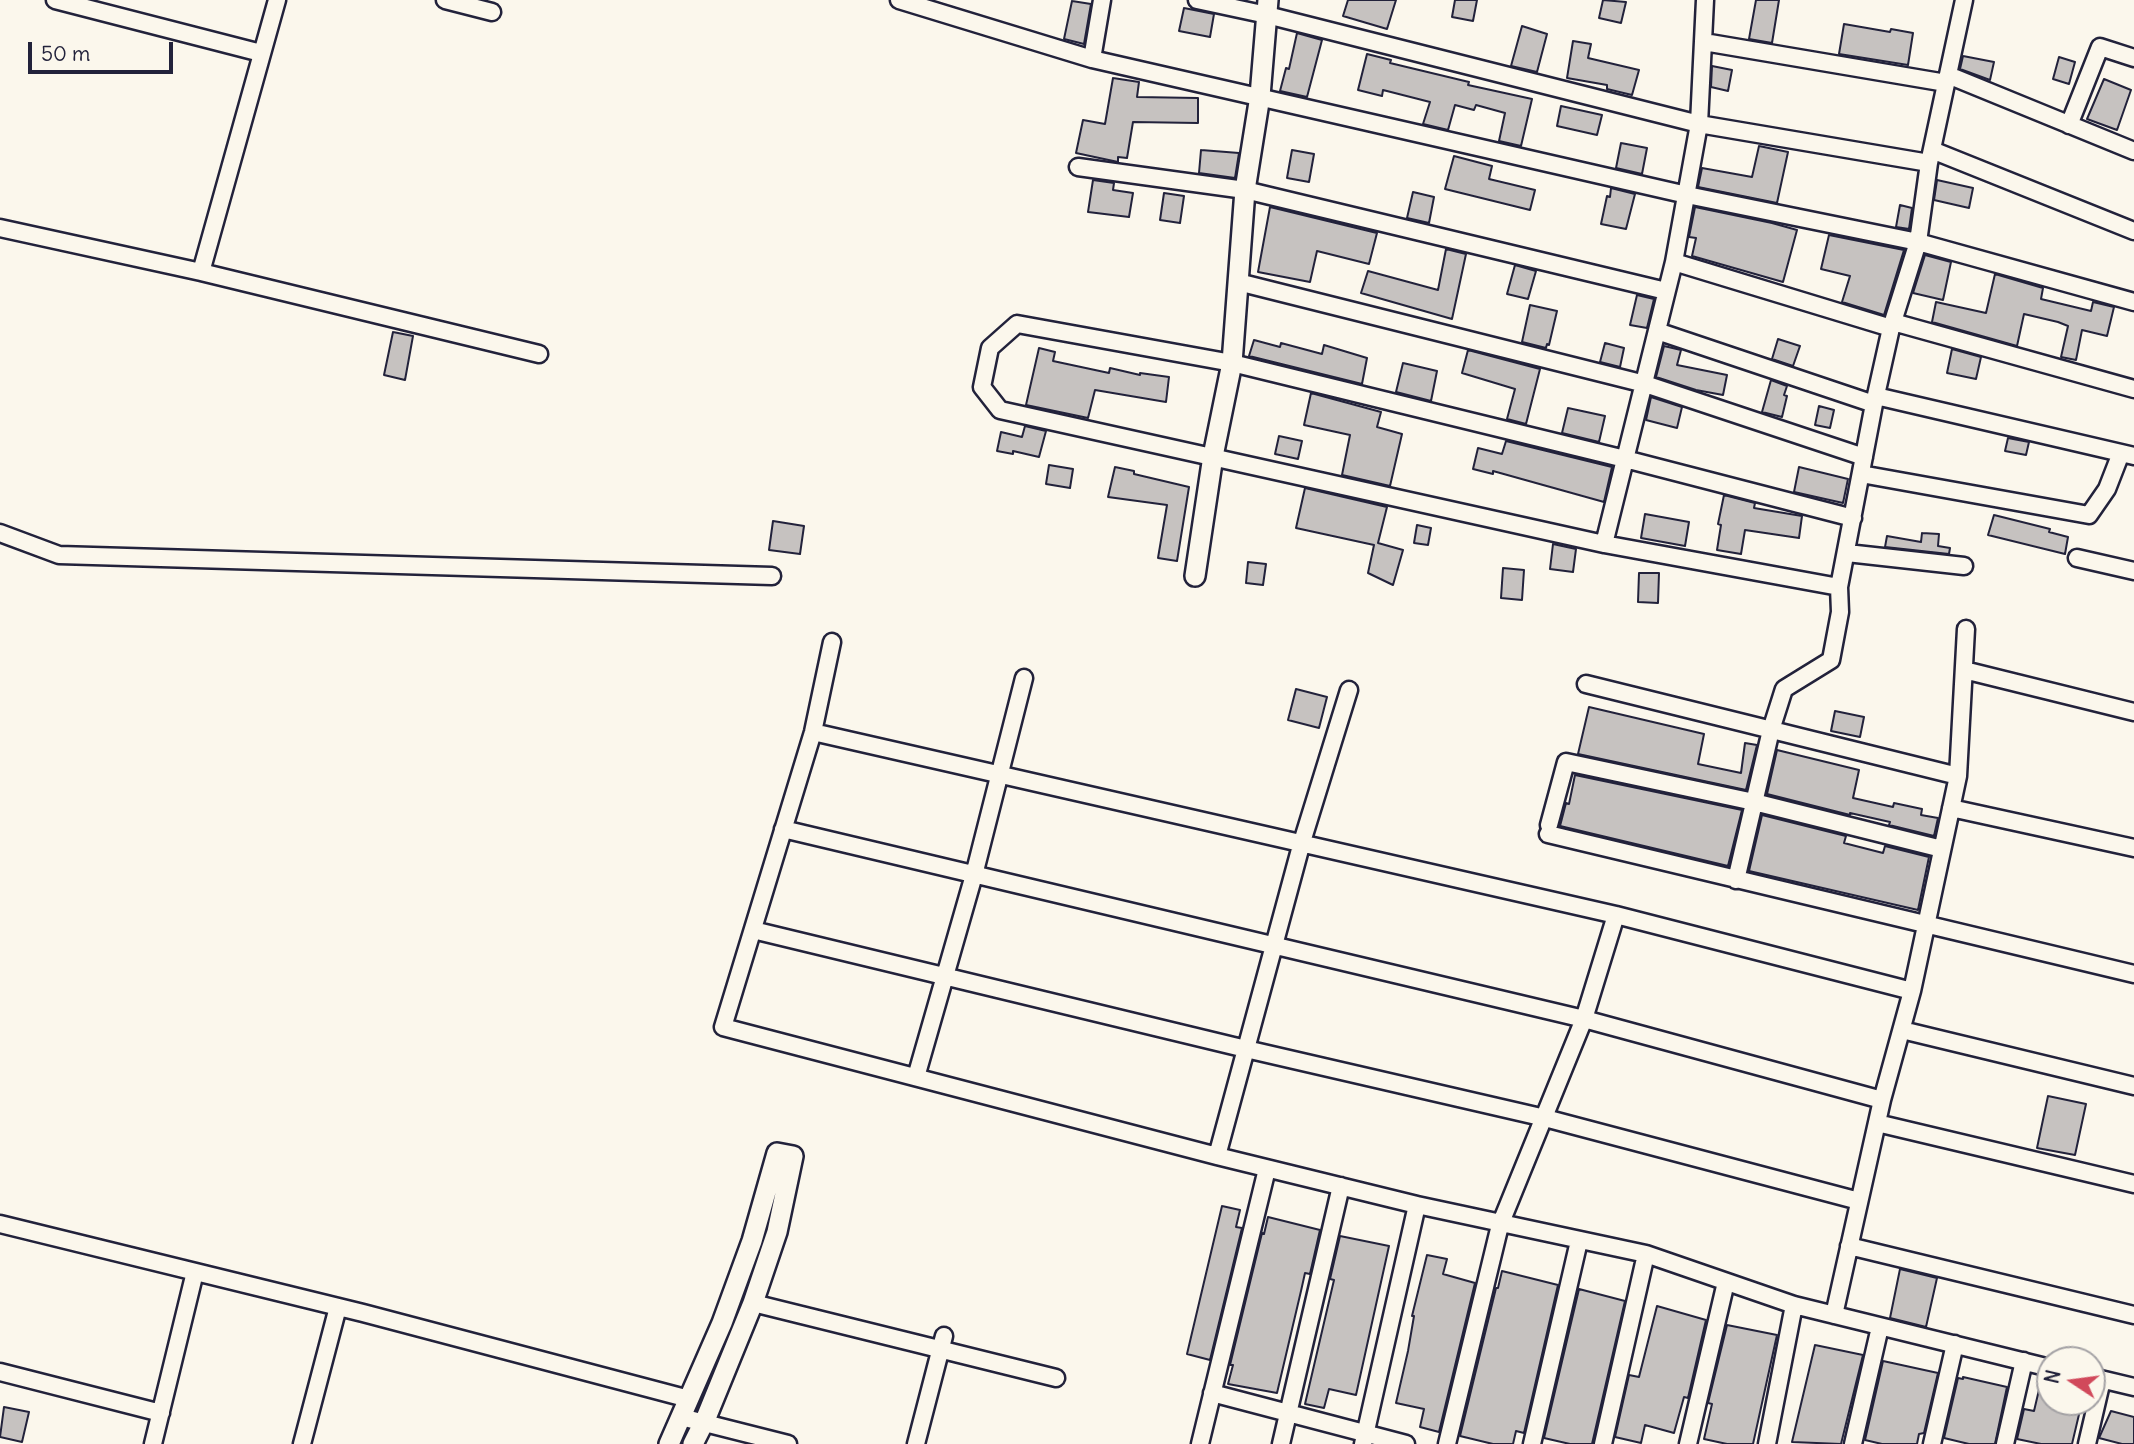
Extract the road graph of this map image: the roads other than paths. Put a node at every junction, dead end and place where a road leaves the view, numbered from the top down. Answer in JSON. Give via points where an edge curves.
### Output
{"nodes":[{"id":1,"x":55,"y":0,"type":"edge"},
{"id":2,"x":277,"y":0,"type":"edge"},
{"id":3,"x":445,"y":0,"type":"edge"},
{"id":4,"x":899,"y":0,"type":"edge"},
{"id":5,"x":1102,"y":0,"type":"edge"},
{"id":6,"x":1197,"y":0,"type":"edge"},
{"id":7,"x":1705,"y":0,"type":"edge"},
{"id":8,"x":1964,"y":0,"type":"edge"},
{"id":9,"x":1268,"y":7,"type":"edge"},
{"id":10,"x":492,"y":12,"type":"dead end"},
{"id":11,"x":1704,"y":42,"type":"junction"},
{"id":12,"x":261,"y":53,"type":"junction"},
{"id":13,"x":2134,"y":58,"type":"edge"},
{"id":14,"x":1092,"y":59,"type":"junction"},
{"id":15,"x":1947,"y":79,"type":"junction"},
{"id":16,"x":1260,"y":96,"type":"junction"},
{"id":17,"x":1699,"y":124,"type":"junction"},
{"id":18,"x":2068,"y":125,"type":"junction"},
{"id":19,"x":2134,"y":151,"type":"edge"},
{"id":20,"x":1930,"y":157,"type":"junction"},
{"id":21,"x":1078,"y":167,"type":"dead end"},
{"id":22,"x":1245,"y":190,"type":"junction"},
{"id":23,"x":1687,"y":195,"type":"junction"},
{"id":24,"x":0,"y":228,"type":"edge"},
{"id":25,"x":2134,"y":231,"type":"edge"},
{"id":26,"x":1918,"y":242,"type":"junction"},
{"id":27,"x":1674,"y":261,"type":"junction"},
{"id":28,"x":201,"y":272,"type":"junction"},
{"id":29,"x":1238,"y":282,"type":"junction"},
{"id":30,"x":1666,"y":292,"type":"junction"},
{"id":31,"x":2133,"y":300,"type":"edge"},
{"id":32,"x":1892,"y":325,"type":"junction"},
{"id":33,"x":1657,"y":331,"type":"junction"},
{"id":34,"x":538,"y":354,"type":"dead end"},
{"id":35,"x":1232,"y":363,"type":"junction"},
{"id":36,"x":1645,"y":384,"type":"junction"},
{"id":37,"x":2134,"y":389,"type":"edge"},
{"id":38,"x":1875,"y":400,"type":"junction"},
{"id":39,"x":2127,"y":454,"type":"edge"},
{"id":40,"x":1213,"y":456,"type":"junction"},
{"id":41,"x":1864,"y":457,"type":"junction"},
{"id":42,"x":1625,"y":459,"type":"junction"},
{"id":43,"x":1861,"y":474,"type":"junction"},
{"id":44,"x":1853,"y":518,"type":"junction"},
{"id":45,"x":0,"y":533,"type":"edge"},
{"id":46,"x":1604,"y":544,"type":"junction"},
{"id":47,"x":1847,"y":554,"type":"junction"},
{"id":48,"x":2077,"y":558,"type":"dead end"},
{"id":49,"x":1964,"y":566,"type":"dead end"},
{"id":50,"x":2134,"y":571,"type":"edge"},
{"id":51,"x":772,"y":576,"type":"dead end"},
{"id":52,"x":1195,"y":576,"type":"dead end"},
{"id":53,"x":1839,"y":587,"type":"junction"},
{"id":54,"x":1966,"y":629,"type":"dead end"},
{"id":55,"x":832,"y":642,"type":"dead end"},
{"id":56,"x":1964,"y":670,"type":"junction"},
{"id":57,"x":1024,"y":678,"type":"dead end"},
{"id":58,"x":1586,"y":684,"type":"dead end"},
{"id":59,"x":1349,"y":690,"type":"dead end"},
{"id":60,"x":2134,"y":712,"type":"edge"},
{"id":61,"x":1771,"y":730,"type":"junction"},
{"id":62,"x":813,"y":732,"type":"junction"},
{"id":63,"x":999,"y":774,"type":"junction"},
{"id":64,"x":1958,"y":776,"type":"junction"},
{"id":65,"x":1754,"y":803,"type":"junction"},
{"id":66,"x":1951,"y":808,"type":"junction"},
{"id":67,"x":783,"y":829,"type":"junction"},
{"id":68,"x":1302,"y":842,"type":"junction"},
{"id":69,"x":2134,"y":848,"type":"edge"},
{"id":70,"x":1942,"y":849,"type":"junction"},
{"id":71,"x":974,"y":875,"type":"junction"},
{"id":72,"x":1736,"y":880,"type":"junction"},
{"id":73,"x":1616,"y":915,"type":"junction"},
{"id":74,"x":1926,"y":926,"type":"junction"},
{"id":75,"x":753,"y":930,"type":"junction"},
{"id":76,"x":1275,"y":946,"type":"junction"},
{"id":77,"x":2134,"y":974,"type":"edge"},
{"id":78,"x":945,"y":976,"type":"junction"},
{"id":79,"x":1912,"y":991,"type":"junction"},
{"id":80,"x":1584,"y":1019,"type":"junction"},
{"id":81,"x":1902,"y":1030,"type":"junction"},
{"id":82,"x":1246,"y":1049,"type":"junction"},
{"id":83,"x":916,"y":1077,"type":"junction"},
{"id":84,"x":2134,"y":1086,"type":"edge"},
{"id":85,"x":1882,"y":1100,"type":"junction"},
{"id":86,"x":1545,"y":1118,"type":"junction"},
{"id":87,"x":1877,"y":1122,"type":"junction"},
{"id":88,"x":1217,"y":1156,"type":"junction"},
{"id":89,"x":1267,"y":1169,"type":"junction"},
{"id":90,"x":2134,"y":1184,"type":"edge"},
{"id":91,"x":1340,"y":1186,"type":"junction"},
{"id":92,"x":1859,"y":1201,"type":"junction"},
{"id":93,"x":1417,"y":1205,"type":"junction"},
{"id":94,"x":0,"y":1224,"type":"edge"},
{"id":95,"x":1500,"y":1224,"type":"junction"},
{"id":96,"x":1579,"y":1241,"type":"junction"},
{"id":97,"x":1849,"y":1246,"type":"junction"},
{"id":98,"x":1646,"y":1254,"type":"junction"},
{"id":99,"x":195,"y":1272,"type":"junction"},
{"id":100,"x":1726,"y":1282,"type":"junction"},
{"id":101,"x":753,"y":1303,"type":"junction"},
{"id":102,"x":1794,"y":1305,"type":"junction"},
{"id":103,"x":338,"y":1307,"type":"junction"},
{"id":104,"x":1834,"y":1315,"type":"junction"},
{"id":105,"x":2134,"y":1315,"type":"edge"},
{"id":106,"x":1880,"y":1327,"type":"junction"},
{"id":107,"x":942,"y":1343,"type":"junction"},
{"id":108,"x":1955,"y":1344,"type":"junction"},
{"id":109,"x":2024,"y":1362,"type":"junction"},
{"id":110,"x":2036,"y":1365,"type":"edge"},
{"id":111,"x":0,"y":1372,"type":"edge"},
{"id":112,"x":1056,"y":1378,"type":"dead end"},
{"id":113,"x":2106,"y":1381,"type":"edge"},
{"id":114,"x":2134,"y":1388,"type":"edge"},
{"id":115,"x":1212,"y":1393,"type":"junction"},
{"id":116,"x":685,"y":1408,"type":"junction"},
{"id":117,"x":1288,"y":1412,"type":"junction"},
{"id":118,"x":160,"y":1413,"type":"junction"},
{"id":119,"x":2091,"y":1416,"type":"edge"},
{"id":120,"x":703,"y":1423,"type":"junction"},
{"id":121,"x":1364,"y":1438,"type":"edge"},
{"id":122,"x":153,"y":1444,"type":"edge"},
{"id":123,"x":302,"y":1444,"type":"edge"},
{"id":124,"x":669,"y":1444,"type":"edge"},
{"id":125,"x":692,"y":1444,"type":"edge"},
{"id":126,"x":788,"y":1444,"type":"edge"},
{"id":127,"x":916,"y":1444,"type":"edge"},
{"id":128,"x":1200,"y":1444,"type":"edge"},
{"id":129,"x":1281,"y":1444,"type":"edge"},
{"id":130,"x":1406,"y":1444,"type":"edge"},
{"id":131,"x":1447,"y":1444,"type":"edge"},
{"id":132,"x":1532,"y":1444,"type":"edge"},
{"id":133,"x":1603,"y":1444,"type":"edge"},
{"id":134,"x":1688,"y":1444,"type":"edge"},
{"id":135,"x":1767,"y":1444,"type":"edge"},
{"id":136,"x":1853,"y":1444,"type":"edge"},
{"id":137,"x":1932,"y":1444,"type":"edge"},
{"id":138,"x":2005,"y":1444,"type":"edge"},
{"id":139,"x":2087,"y":1444,"type":"edge"}],
"edges":[{"from":1,"to":12,"type":"street"},
{"from":2,"to":12,"type":"street"},
{"from":3,"to":10,"type":"street"},
{"from":4,"to":14,"type":"street"},
{"from":5,"to":14,"type":"street"},
{"from":6,"to":9,"type":"street"},
{"from":7,"to":11,"type":"street"},
{"from":8,"to":15,"type":"street"},
{"from":9,"to":16,"type":"street"},
{"from":9,"to":17,"type":"street"},
{"from":11,"to":15,"type":"street"},
{"from":11,"to":17,"type":"street"},
{"from":12,"to":28,"type":"street"},
{"from":13,"to":18,"type":"street","via":[[2100,47]]},
{"from":14,"to":16,"type":"street"},
{"from":15,"to":18,"type":"street"},
{"from":15,"to":20,"type":"street"},
{"from":16,"to":22,"type":"street"},
{"from":16,"to":23,"type":"street"},
{"from":17,"to":20,"type":"street"},
{"from":17,"to":23,"type":"street"},
{"from":18,"to":19,"type":"street"},
{"from":20,"to":25,"type":"street"},
{"from":20,"to":26,"type":"street"},
{"from":21,"to":22,"type":"street"},
{"from":22,"to":29,"type":"street"},
{"from":22,"to":30,"type":"street"},
{"from":23,"to":26,"type":"street"},
{"from":23,"to":27,"type":"street"},
{"from":24,"to":28,"type":"street"},
{"from":26,"to":31,"type":"street"},
{"from":26,"to":32,"type":"street"},
{"from":27,"to":30,"type":"street"},
{"from":27,"to":32,"type":"street"},
{"from":28,"to":34,"type":"street"},
{"from":29,"to":35,"type":"street"},
{"from":29,"to":36,"type":"street"},
{"from":30,"to":33,"type":"street"},
{"from":32,"to":37,"type":"street"},
{"from":32,"to":38,"type":"street"},
{"from":33,"to":36,"type":"street"},
{"from":33,"to":38,"type":"street"},
{"from":35,"to":40,"type":"street"},
{"from":35,"to":40,"type":"street","via":[[1017,324],[990,348],[987,361],[982,387],[1000,410]]},
{"from":35,"to":42,"type":"street"},
{"from":36,"to":41,"type":"street"},
{"from":36,"to":42,"type":"street"},
{"from":38,"to":39,"type":"street"},
{"from":38,"to":41,"type":"street"},
{"from":39,"to":43,"type":"street","via":[[2089,515]]},
{"from":40,"to":46,"type":"street"},
{"from":40,"to":52,"type":"street"},
{"from":41,"to":43,"type":"street"},
{"from":42,"to":44,"type":"street"},
{"from":42,"to":46,"type":"street"},
{"from":43,"to":44,"type":"street"},
{"from":44,"to":47,"type":"street"},
{"from":45,"to":51,"type":"street","via":[[59,555]]},
{"from":46,"to":53,"type":"street"},
{"from":47,"to":49,"type":"street"},
{"from":47,"to":53,"type":"street"},
{"from":48,"to":50,"type":"street"},
{"from":53,"to":61,"type":"street","via":[[1840,612],[1831,660],[1784,690]]},
{"from":54,"to":56,"type":"street"},
{"from":55,"to":62,"type":"street"},
{"from":56,"to":60,"type":"street"},
{"from":56,"to":64,"type":"street"},
{"from":57,"to":63,"type":"street"},
{"from":58,"to":61,"type":"street"},
{"from":59,"to":68,"type":"street"},
{"from":61,"to":64,"type":"street"},
{"from":61,"to":65,"type":"street"},
{"from":62,"to":63,"type":"street"},
{"from":62,"to":67,"type":"street"},
{"from":63,"to":68,"type":"street"},
{"from":63,"to":71,"type":"street"},
{"from":64,"to":66,"type":"street"},
{"from":65,"to":70,"type":"street"},
{"from":65,"to":72,"type":"street"},
{"from":65,"to":72,"type":"street","via":[[1566,762],[1549,829]]},
{"from":66,"to":69,"type":"street"},
{"from":66,"to":70,"type":"street"},
{"from":67,"to":71,"type":"street"},
{"from":67,"to":75,"type":"street"},
{"from":68,"to":73,"type":"street"},
{"from":68,"to":76,"type":"street"},
{"from":70,"to":74,"type":"street"},
{"from":71,"to":76,"type":"street"},
{"from":71,"to":78,"type":"street"},
{"from":72,"to":74,"type":"street"},
{"from":73,"to":79,"type":"street"},
{"from":73,"to":80,"type":"street"},
{"from":74,"to":77,"type":"street"},
{"from":74,"to":79,"type":"street"},
{"from":75,"to":78,"type":"street"},
{"from":75,"to":83,"type":"street","via":[[723,1027]]},
{"from":76,"to":80,"type":"street"},
{"from":76,"to":82,"type":"street"},
{"from":78,"to":82,"type":"street"},
{"from":78,"to":83,"type":"street"},
{"from":79,"to":81,"type":"street"},
{"from":80,"to":85,"type":"street"},
{"from":80,"to":86,"type":"street"},
{"from":81,"to":84,"type":"street"},
{"from":81,"to":85,"type":"street"},
{"from":82,"to":86,"type":"street"},
{"from":82,"to":88,"type":"street"},
{"from":83,"to":88,"type":"street"},
{"from":85,"to":87,"type":"street"},
{"from":86,"to":92,"type":"street"},
{"from":86,"to":95,"type":"street"},
{"from":87,"to":90,"type":"street"},
{"from":87,"to":92,"type":"street"},
{"from":88,"to":89,"type":"street"},
{"from":89,"to":91,"type":"street"},
{"from":89,"to":115,"type":"street"},
{"from":91,"to":93,"type":"street"},
{"from":91,"to":117,"type":"street"},
{"from":92,"to":97,"type":"street"},
{"from":93,"to":95,"type":"street"},
{"from":93,"to":121,"type":"street"},
{"from":94,"to":99,"type":"street"},
{"from":95,"to":96,"type":"street"},
{"from":95,"to":131,"type":"street"},
{"from":96,"to":98,"type":"street"},
{"from":96,"to":132,"type":"street"},
{"from":97,"to":104,"type":"street"},
{"from":97,"to":105,"type":"street"},
{"from":98,"to":100,"type":"street"},
{"from":98,"to":133,"type":"street"},
{"from":99,"to":103,"type":"street"},
{"from":99,"to":118,"type":"street"},
{"from":100,"to":102,"type":"street"},
{"from":100,"to":134,"type":"street"},
{"from":101,"to":107,"type":"street"},
{"from":101,"to":116,"type":"street","via":[[777,1232],[793,1156],[777,1153],[752,1241]]},
{"from":101,"to":120,"type":"street"},
{"from":102,"to":104,"type":"street"},
{"from":102,"to":135,"type":"street"},
{"from":103,"to":116,"type":"street"},
{"from":103,"to":123,"type":"street"},
{"from":104,"to":106,"type":"street"},
{"from":106,"to":108,"type":"street"},
{"from":106,"to":136,"type":"street"},
{"from":107,"to":112,"type":"street"},
{"from":107,"to":127,"type":"street"},
{"from":108,"to":109,"type":"street"},
{"from":108,"to":137,"type":"street"},
{"from":109,"to":110,"type":"street"},
{"from":109,"to":138,"type":"street"},
{"from":111,"to":118,"type":"street"},
{"from":113,"to":114,"type":"street"},
{"from":115,"to":117,"type":"street"},
{"from":115,"to":128,"type":"street"},
{"from":116,"to":120,"type":"street"},
{"from":116,"to":124,"type":"street"},
{"from":117,"to":121,"type":"street"},
{"from":117,"to":129,"type":"street"},
{"from":118,"to":122,"type":"street"},
{"from":119,"to":139,"type":"street"},
{"from":120,"to":125,"type":"street"},
{"from":120,"to":126,"type":"street"},
{"from":121,"to":130,"type":"street"}]}
